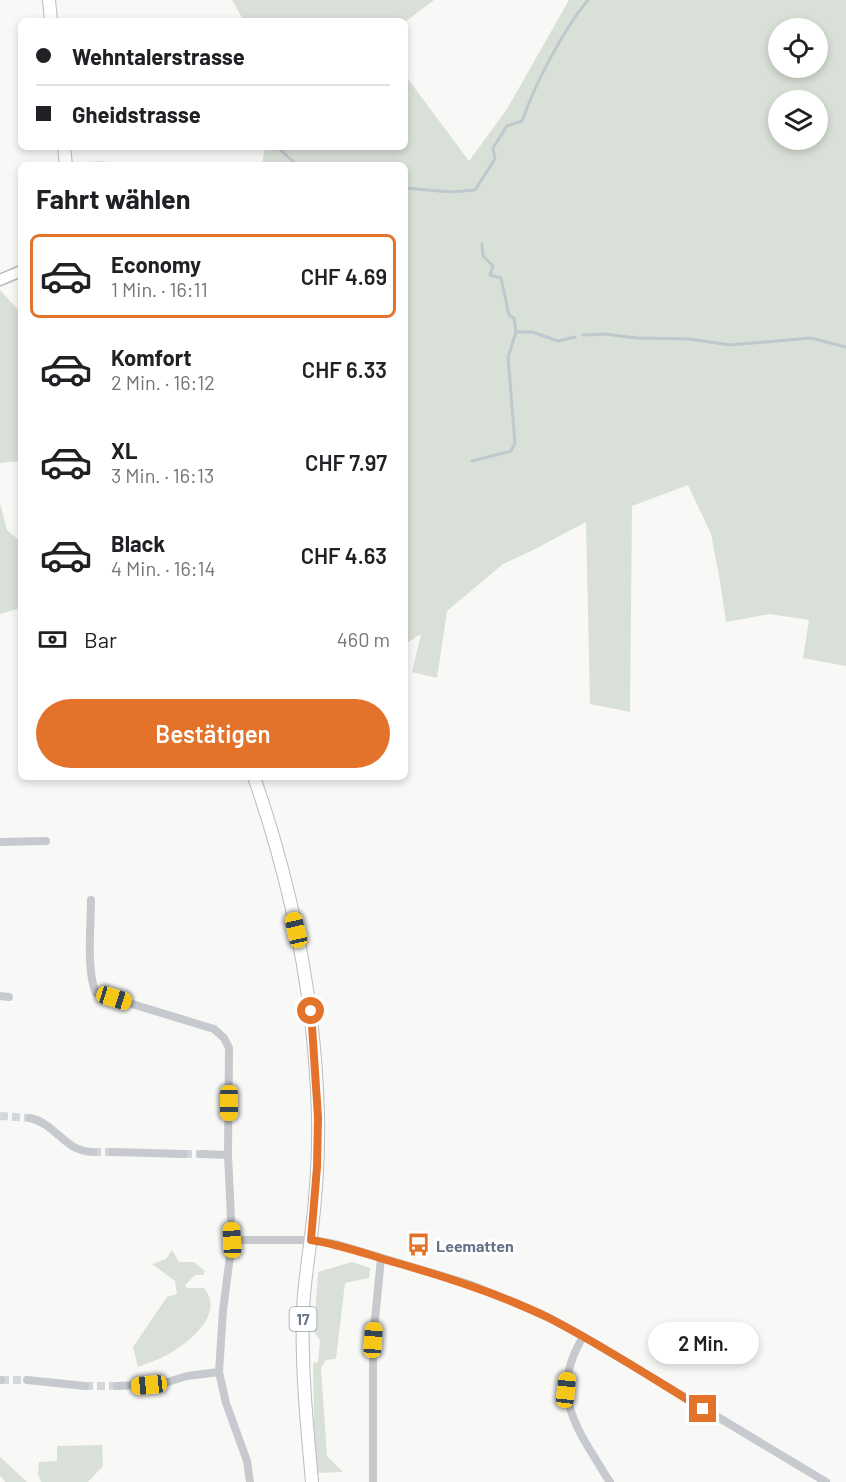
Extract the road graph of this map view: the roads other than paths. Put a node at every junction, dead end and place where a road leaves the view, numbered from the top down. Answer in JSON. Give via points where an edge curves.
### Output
{"nodes":[{"id":1,"x":49,"y":0,"type":"edge"},
{"id":2,"x":51,"y":18,"type":"edge"},
{"id":3,"x":18,"y":272,"type":"edge"},
{"id":4,"x":0,"y":280,"type":"edge"},
{"id":5,"x":255,"y":780,"type":"edge"},
{"id":6,"x":46,"y":841,"type":"dead end"},
{"id":7,"x":0,"y":842,"type":"edge"},
{"id":8,"x":91,"y":900,"type":"dead end"},
{"id":9,"x":30,"y":1118,"type":"tunnel mouth"},
{"id":10,"x":93,"y":1152,"type":"tunnel mouth"},
{"id":11,"x":112,"y":1152,"type":"tunnel mouth"},
{"id":12,"x":184,"y":1154,"type":"tunnel mouth"},
{"id":13,"x":201,"y":1154,"type":"tunnel mouth"},
{"id":14,"x":228,"y":1155,"type":"junction"},
{"id":15,"x":232,"y":1240,"type":"junction"},
{"id":16,"x":311,"y":1240,"type":"junction"},
{"id":17,"x":381,"y":1258,"type":"junction"},
{"id":18,"x":583,"y":1337,"type":"junction"},
{"id":19,"x":219,"y":1372,"type":"junction"},
{"id":20,"x":27,"y":1380,"type":"tunnel mouth"},
{"id":21,"x":85,"y":1386,"type":"tunnel mouth"},
{"id":22,"x":117,"y":1386,"type":"tunnel mouth"},
{"id":23,"x":250,"y":1482,"type":"edge"},
{"id":24,"x":312,"y":1482,"type":"edge"},
{"id":25,"x":373,"y":1482,"type":"edge"},
{"id":26,"x":610,"y":1482,"type":"edge"},
{"id":27,"x":826,"y":1482,"type":"edge"}],
"edges":[{"from":1,"to":2,"type":"main road"},
{"from":3,"to":4,"type":"main road"},
{"from":5,"to":16,"type":"main road","number":"17","via":[[284,875],[311,1011],[318,1117]]},
{"from":6,"to":7,"type":"street"},
{"from":8,"to":14,"type":"street","via":[[91,976],[96,993],[192,1020],[224,1038],[229,1048]]},
{"from":9,"to":10,"type":"street","via":[[46,1123],[80,1151]]},
{"from":11,"to":12,"type":"street"},
{"from":13,"to":14,"type":"street"},
{"from":14,"to":15,"type":"street"},
{"from":15,"to":16,"type":"street"},
{"from":15,"to":19,"type":"street"},
{"from":16,"to":17,"type":"street"},
{"from":16,"to":24,"type":"main road","number":"17","via":[[303,1342]]},
{"from":17,"to":18,"type":"street","via":[[469,1284]]},
{"from":17,"to":25,"type":"street","via":[[373,1348]]},
{"from":18,"to":26,"type":"street","via":[[568,1375],[568,1403],[575,1426]]},
{"from":18,"to":27,"type":"street"},
{"from":19,"to":22,"type":"street","via":[[161,1384]]},
{"from":19,"to":23,"type":"street"},
{"from":20,"to":21,"type":"street"}]}
